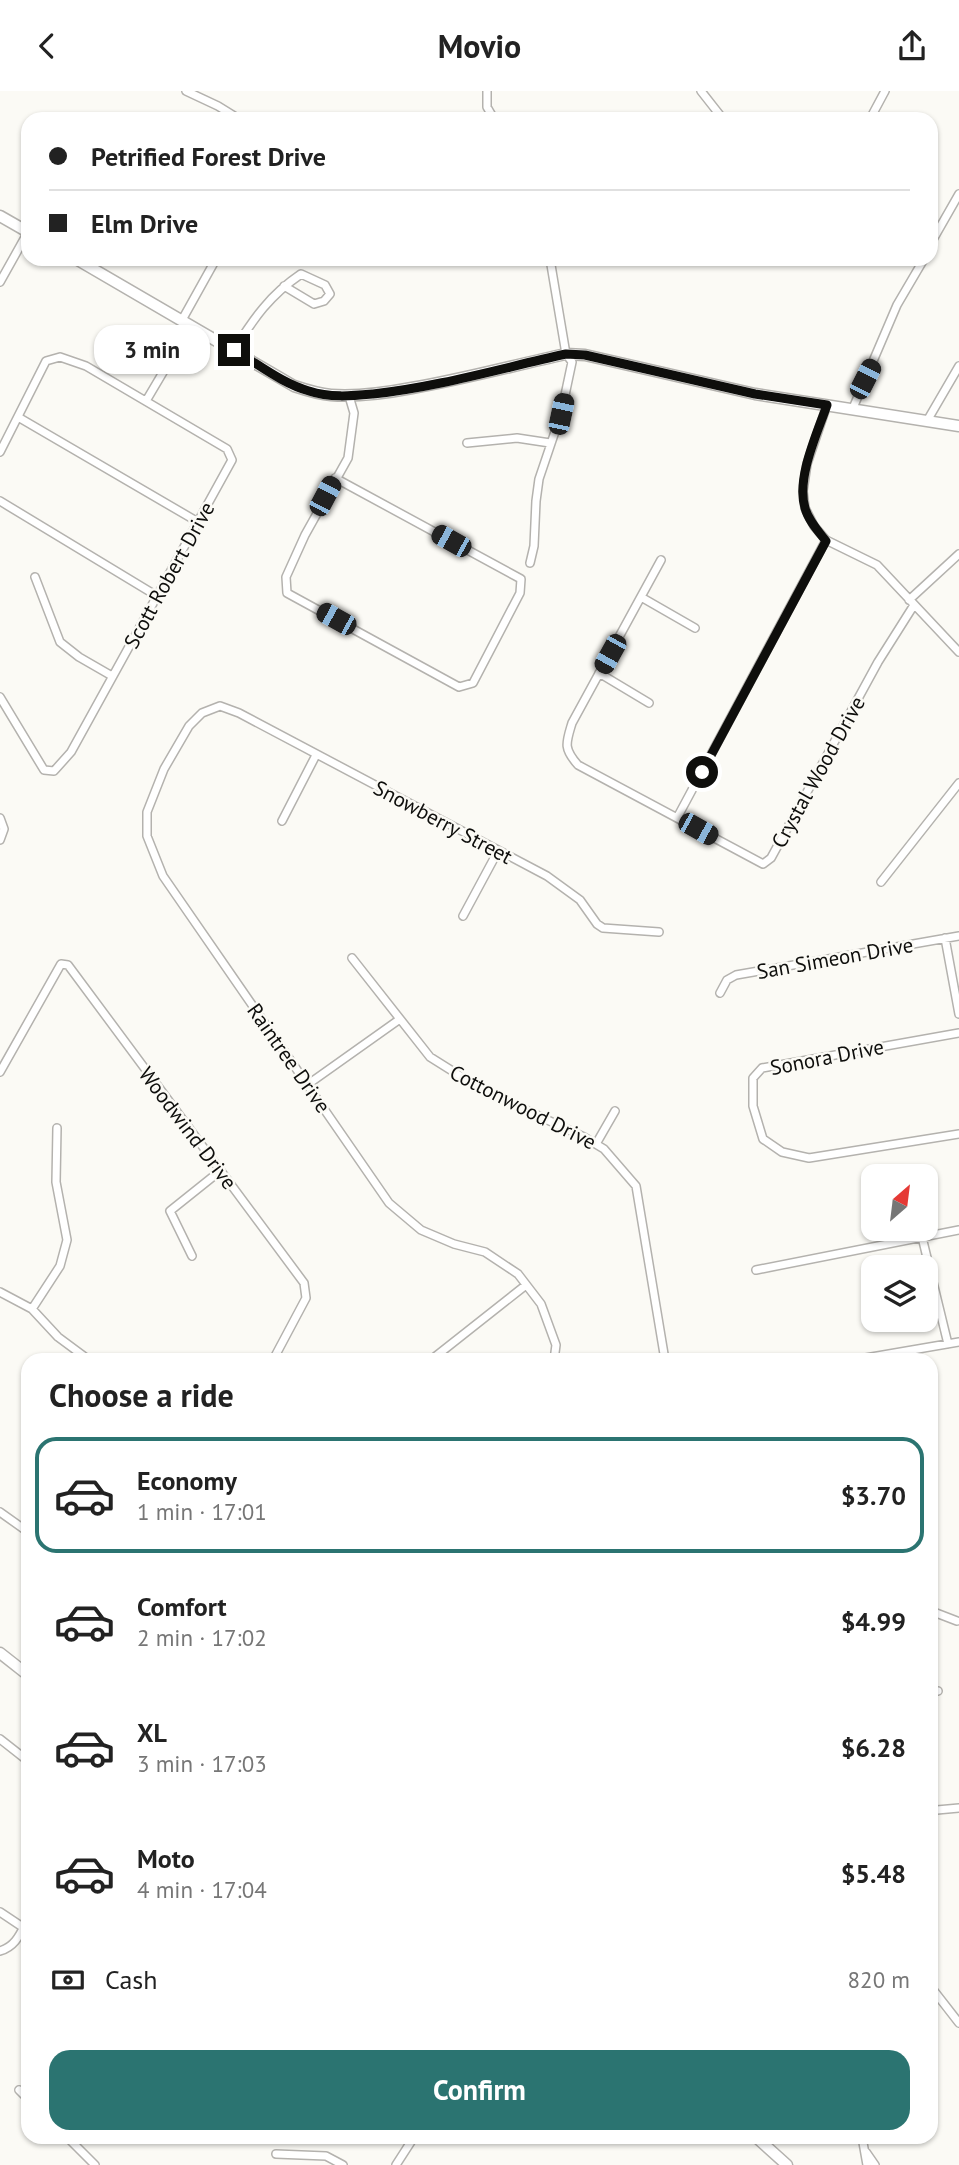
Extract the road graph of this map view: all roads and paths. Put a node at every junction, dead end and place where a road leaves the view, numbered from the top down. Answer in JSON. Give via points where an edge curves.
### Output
{"nodes":[{"id":1,"x":186,"y":91,"type":"edge"},
{"id":2,"x":487,"y":91,"type":"edge"},
{"id":3,"x":701,"y":91,"type":"edge"},
{"id":4,"x":885,"y":91,"type":"edge"},
{"id":5,"x":228,"y":112,"type":"edge"},
{"id":6,"x":490,"y":112,"type":"edge"},
{"id":7,"x":718,"y":112,"type":"edge"},
{"id":8,"x":874,"y":112,"type":"edge"},
{"id":9,"x":959,"y":194,"type":"edge"},
{"id":10,"x":0,"y":216,"type":"edge"},
{"id":11,"x":938,"y":226,"type":"edge"},
{"id":12,"x":21,"y":228,"type":"edge"},
{"id":13,"x":21,"y":244,"type":"edge"},
{"id":14,"x":89,"y":266,"type":"edge"},
{"id":15,"x":213,"y":266,"type":"edge"},
{"id":16,"x":551,"y":266,"type":"edge"},
{"id":17,"x":920,"y":266,"type":"edge"},
{"id":18,"x":0,"y":282,"type":"edge"},
{"id":19,"x":284,"y":286,"type":"junction"},
{"id":20,"x":187,"y":322,"type":"junction"},
{"id":21,"x":234,"y":350,"type":"junction"},
{"id":22,"x":566,"y":354,"type":"junction"},
{"id":23,"x":959,"y":366,"type":"edge"},
{"id":24,"x":349,"y":396,"type":"junction"},
{"id":25,"x":146,"y":401,"type":"junction"},
{"id":26,"x":827,"y":405,"type":"junction"},
{"id":27,"x":853,"y":408,"type":"junction"},
{"id":28,"x":18,"y":417,"type":"junction"},
{"id":29,"x":927,"y":421,"type":"junction"},
{"id":30,"x":959,"y":426,"type":"edge"},
{"id":31,"x":467,"y":443,"type":"dead end"},
{"id":32,"x":550,"y":443,"type":"junction"},
{"id":33,"x":0,"y":452,"type":"edge"},
{"id":34,"x":335,"y":478,"type":"junction"},
{"id":35,"x":0,"y":501,"type":"edge"},
{"id":36,"x":198,"y":522,"type":"junction"},
{"id":37,"x":826,"y":541,"type":"junction"},
{"id":38,"x":959,"y":554,"type":"edge"},
{"id":39,"x":661,"y":560,"type":"dead end"},
{"id":40,"x":530,"y":563,"type":"dead end"},
{"id":41,"x":35,"y":577,"type":"dead end"},
{"id":42,"x":157,"y":596,"type":"junction"},
{"id":43,"x":641,"y":597,"type":"junction"},
{"id":44,"x":912,"y":602,"type":"junction"},
{"id":45,"x":695,"y":628,"type":"dead end"},
{"id":46,"x":959,"y":652,"type":"edge"},
{"id":47,"x":599,"y":673,"type":"junction"},
{"id":48,"x":113,"y":677,"type":"junction"},
{"id":49,"x":0,"y":697,"type":"edge"},
{"id":50,"x":649,"y":703,"type":"dead end"},
{"id":51,"x":220,"y":706,"type":"joint"},
{"id":52,"x":316,"y":755,"type":"junction"},
{"id":53,"x":959,"y":783,"type":"edge"},
{"id":54,"x":0,"y":818,"type":"edge"},
{"id":55,"x":677,"y":818,"type":"junction"},
{"id":56,"x":282,"y":821,"type":"dead end"},
{"id":57,"x":0,"y":840,"type":"edge"},
{"id":58,"x":499,"y":851,"type":"junction"},
{"id":59,"x":881,"y":882,"type":"dead end"},
{"id":60,"x":463,"y":916,"type":"dead end"},
{"id":61,"x":659,"y":932,"type":"dead end"},
{"id":62,"x":959,"y":936,"type":"edge"},
{"id":63,"x":945,"y":938,"type":"junction"},
{"id":64,"x":352,"y":958,"type":"dead end"},
{"id":65,"x":720,"y":993,"type":"dead end"},
{"id":66,"x":959,"y":1014,"type":"edge"},
{"id":67,"x":400,"y":1019,"type":"junction"},
{"id":68,"x":959,"y":1033,"type":"edge"},
{"id":69,"x":0,"y":1072,"type":"edge"},
{"id":70,"x":307,"y":1085,"type":"junction"},
{"id":71,"x":615,"y":1111,"type":"dead end"},
{"id":72,"x":57,"y":1128,"type":"dead end"},
{"id":73,"x":959,"y":1134,"type":"edge"},
{"id":74,"x":596,"y":1144,"type":"junction"},
{"id":75,"x":220,"y":1171,"type":"junction"},
{"id":76,"x":959,"y":1230,"type":"edge"},
{"id":77,"x":938,"y":1234,"type":"edge"},
{"id":78,"x":902,"y":1241,"type":"edge"},
{"id":79,"x":923,"y":1241,"type":"edge"},
{"id":80,"x":192,"y":1256,"type":"dead end"},
{"id":81,"x":756,"y":1270,"type":"dead end"},
{"id":82,"x":526,"y":1285,"type":"junction"},
{"id":83,"x":0,"y":1292,"type":"edge"},
{"id":84,"x":32,"y":1309,"type":"junction"},
{"id":85,"x":959,"y":1342,"type":"edge"},
{"id":86,"x":948,"y":1344,"type":"junction"},
{"id":87,"x":80,"y":1353,"type":"edge"},
{"id":88,"x":277,"y":1353,"type":"edge"},
{"id":89,"x":440,"y":1353,"type":"edge"},
{"id":90,"x":555,"y":1353,"type":"edge"},
{"id":91,"x":664,"y":1353,"type":"edge"},
{"id":92,"x":895,"y":1353,"type":"edge"},
{"id":93,"x":0,"y":1512,"type":"edge"},
{"id":94,"x":21,"y":1527,"type":"edge"},
{"id":95,"x":938,"y":1614,"type":"edge"},
{"id":96,"x":957,"y":1621,"type":"dead end"},
{"id":97,"x":0,"y":1653,"type":"edge"},
{"id":98,"x":21,"y":1670,"type":"edge"},
{"id":99,"x":0,"y":1739,"type":"edge"},
{"id":100,"x":21,"y":1756,"type":"edge"},
{"id":101,"x":959,"y":1808,"type":"edge"},
{"id":102,"x":938,"y":1810,"type":"edge"},
{"id":103,"x":0,"y":1912,"type":"edge"},
{"id":104,"x":21,"y":1926,"type":"edge"},
{"id":105,"x":21,"y":1934,"type":"edge"},
{"id":106,"x":0,"y":1951,"type":"edge"},
{"id":107,"x":938,"y":1996,"type":"edge"},
{"id":108,"x":959,"y":2023,"type":"edge"},
{"id":109,"x":74,"y":2144,"type":"edge"},
{"id":110,"x":410,"y":2144,"type":"edge"},
{"id":111,"x":764,"y":2144,"type":"edge"},
{"id":112,"x":864,"y":2144,"type":"edge"},
{"id":113,"x":864,"y":2148,"type":"junction"},
{"id":114,"x":276,"y":2154,"type":"dead end"},
{"id":115,"x":95,"y":2165,"type":"edge"},
{"id":116,"x":343,"y":2165,"type":"edge"},
{"id":117,"x":396,"y":2165,"type":"edge"},
{"id":118,"x":787,"y":2165,"type":"edge"},
{"id":119,"x":867,"y":2165,"type":"edge"},
{"id":120,"x":876,"y":2165,"type":"edge"}],
"edges":[{"from":1,"to":5,"type":"street"},
{"from":2,"to":6,"type":"street"},
{"from":3,"to":7,"type":"street"},
{"from":4,"to":8,"type":"street"},
{"from":9,"to":11,"type":"street"},
{"from":10,"to":12,"type":"street"},
{"from":13,"to":18,"type":"street"},
{"from":14,"to":20,"type":"street"},
{"from":15,"to":20,"type":"street"},
{"from":16,"to":22,"type":"street"},
{"from":17,"to":27,"type":"street","via":[[897,305]]},
{"from":19,"to":19,"type":"street","via":[[314,304],[330,294],[325,285],[301,274]]},
{"from":19,"to":21,"type":"street","via":[[257,314]]},
{"from":20,"to":21,"type":"street"},
{"from":20,"to":25,"type":"street"},
{"from":21,"to":24,"type":"street","via":[[294,386]]},
{"from":22,"to":24,"type":"street","via":[[435,384]]},
{"from":22,"to":26,"type":"street"},
{"from":22,"to":32,"type":"street","via":[[572,362]]},
{"from":23,"to":29,"type":"street"},
{"from":24,"to":34,"type":"street","via":[[354,413],[348,458]]},
{"from":25,"to":28,"type":"street","via":[[86,366],[60,357],[46,361]]},
{"from":25,"to":36,"type":"street","name":"Scott Robert Drive","via":[[227,449],[232,460]]},
{"from":26,"to":27,"type":"street"},
{"from":26,"to":37,"type":"street","via":[[803,491],[805,508]]},
{"from":27,"to":29,"type":"street"},
{"from":28,"to":33,"type":"street"},
{"from":28,"to":36,"type":"street"},
{"from":29,"to":30,"type":"street"},
{"from":31,"to":32,"type":"street","via":[[517,438]]},
{"from":32,"to":40,"type":"street","via":[[539,479]]},
{"from":34,"to":34,"type":"street","via":[[521,579],[520,593],[473,683],[459,687],[287,593],[286,577]]},
{"from":35,"to":42,"type":"street"},
{"from":36,"to":42,"type":"street","name":"Scott Robert Drive"},
{"from":37,"to":44,"type":"street","via":[[877,565]]},
{"from":37,"to":55,"type":"street"},
{"from":38,"to":44,"type":"street"},
{"from":39,"to":43,"type":"street"},
{"from":41,"to":48,"type":"street","via":[[60,642]]},
{"from":42,"to":48,"type":"street","name":"Scott Robert Drive"},
{"from":43,"to":45,"type":"street"},
{"from":43,"to":47,"type":"street"},
{"from":44,"to":46,"type":"street"},
{"from":44,"to":55,"type":"street","name":"Crystal Wood Drive","via":[[771,858],[763,864]]},
{"from":47,"to":50,"type":"street"},
{"from":47,"to":55,"type":"street","name":"Crystal Wood Drive","via":[[572,723],[567,749],[578,765]]},
{"from":48,"to":49,"type":"street","name":"Scott Robert Drive","via":[[71,752],[54,771],[44,770]]},
{"from":51,"to":52,"type":"street","name":"Snowberry Street"},
{"from":51,"to":70,"type":"street","name":"Raintree Drive","via":[[202,713],[189,726],[164,769],[147,813],[148,836],[163,876]]},
{"from":52,"to":56,"type":"street"},
{"from":52,"to":58,"type":"street","name":"Snowberry Street"},
{"from":53,"to":59,"type":"street"},
{"from":54,"to":57,"type":"street","via":[[4,829]]},
{"from":58,"to":60,"type":"street"},
{"from":58,"to":61,"type":"street","name":"Snowberry Street","via":[[580,900],[597,925]]},
{"from":62,"to":63,"type":"street","name":"San Simeon Drive"},
{"from":63,"to":65,"type":"street","name":"San Simeon Drive","via":[[736,975]]},
{"from":63,"to":66,"type":"street"},
{"from":64,"to":67,"type":"street","name":"Cottonwood Drive"},
{"from":67,"to":70,"type":"street"},
{"from":67,"to":74,"type":"street","name":"Cottonwood Drive","via":[[430,1057],[449,1070]]},
{"from":68,"to":73,"type":"street","name":"Sonora Drive","via":[[762,1068],[752,1078],[751,1087],[763,1139],[782,1151],[808,1158]]},
{"from":69,"to":75,"type":"street","name":"Woodwind Drive","via":[[61,964],[68,965]]},
{"from":70,"to":82,"type":"street","name":"Raintree Drive","via":[[389,1203],[421,1230],[485,1252],[518,1274]]},
{"from":71,"to":74,"type":"street"},
{"from":72,"to":84,"type":"street","via":[[56,1182],[67,1240],[60,1266]]},
{"from":74,"to":91,"type":"street","name":"Cottonwood Drive","via":[[636,1186]]},
{"from":75,"to":80,"type":"street","via":[[170,1210]]},
{"from":75,"to":88,"type":"street","name":"Woodwind Drive","via":[[304,1283],[306,1298]]},
{"from":76,"to":77,"type":"street"},
{"from":78,"to":81,"type":"street"},
{"from":79,"to":86,"type":"street"},
{"from":82,"to":89,"type":"street"},
{"from":82,"to":90,"type":"street","name":"Raintree Drive","via":[[541,1304]]},
{"from":83,"to":84,"type":"street"},
{"from":84,"to":87,"type":"street"},
{"from":85,"to":86,"type":"street"},
{"from":86,"to":92,"type":"street"},
{"from":93,"to":94,"type":"street"},
{"from":95,"to":96,"type":"street"},
{"from":97,"to":98,"type":"street"},
{"from":99,"to":100,"type":"street"},
{"from":101,"to":102,"type":"street"},
{"from":103,"to":104,"type":"street"},
{"from":105,"to":106,"type":"street","via":[[10,1948]]},
{"from":107,"to":108,"type":"street"},
{"from":109,"to":115,"type":"street"},
{"from":110,"to":117,"type":"street"},
{"from":111,"to":118,"type":"street"},
{"from":112,"to":113,"type":"street"},
{"from":113,"to":119,"type":"street"},
{"from":113,"to":120,"type":"street"},
{"from":114,"to":116,"type":"street","via":[[326,2156]]}]}
